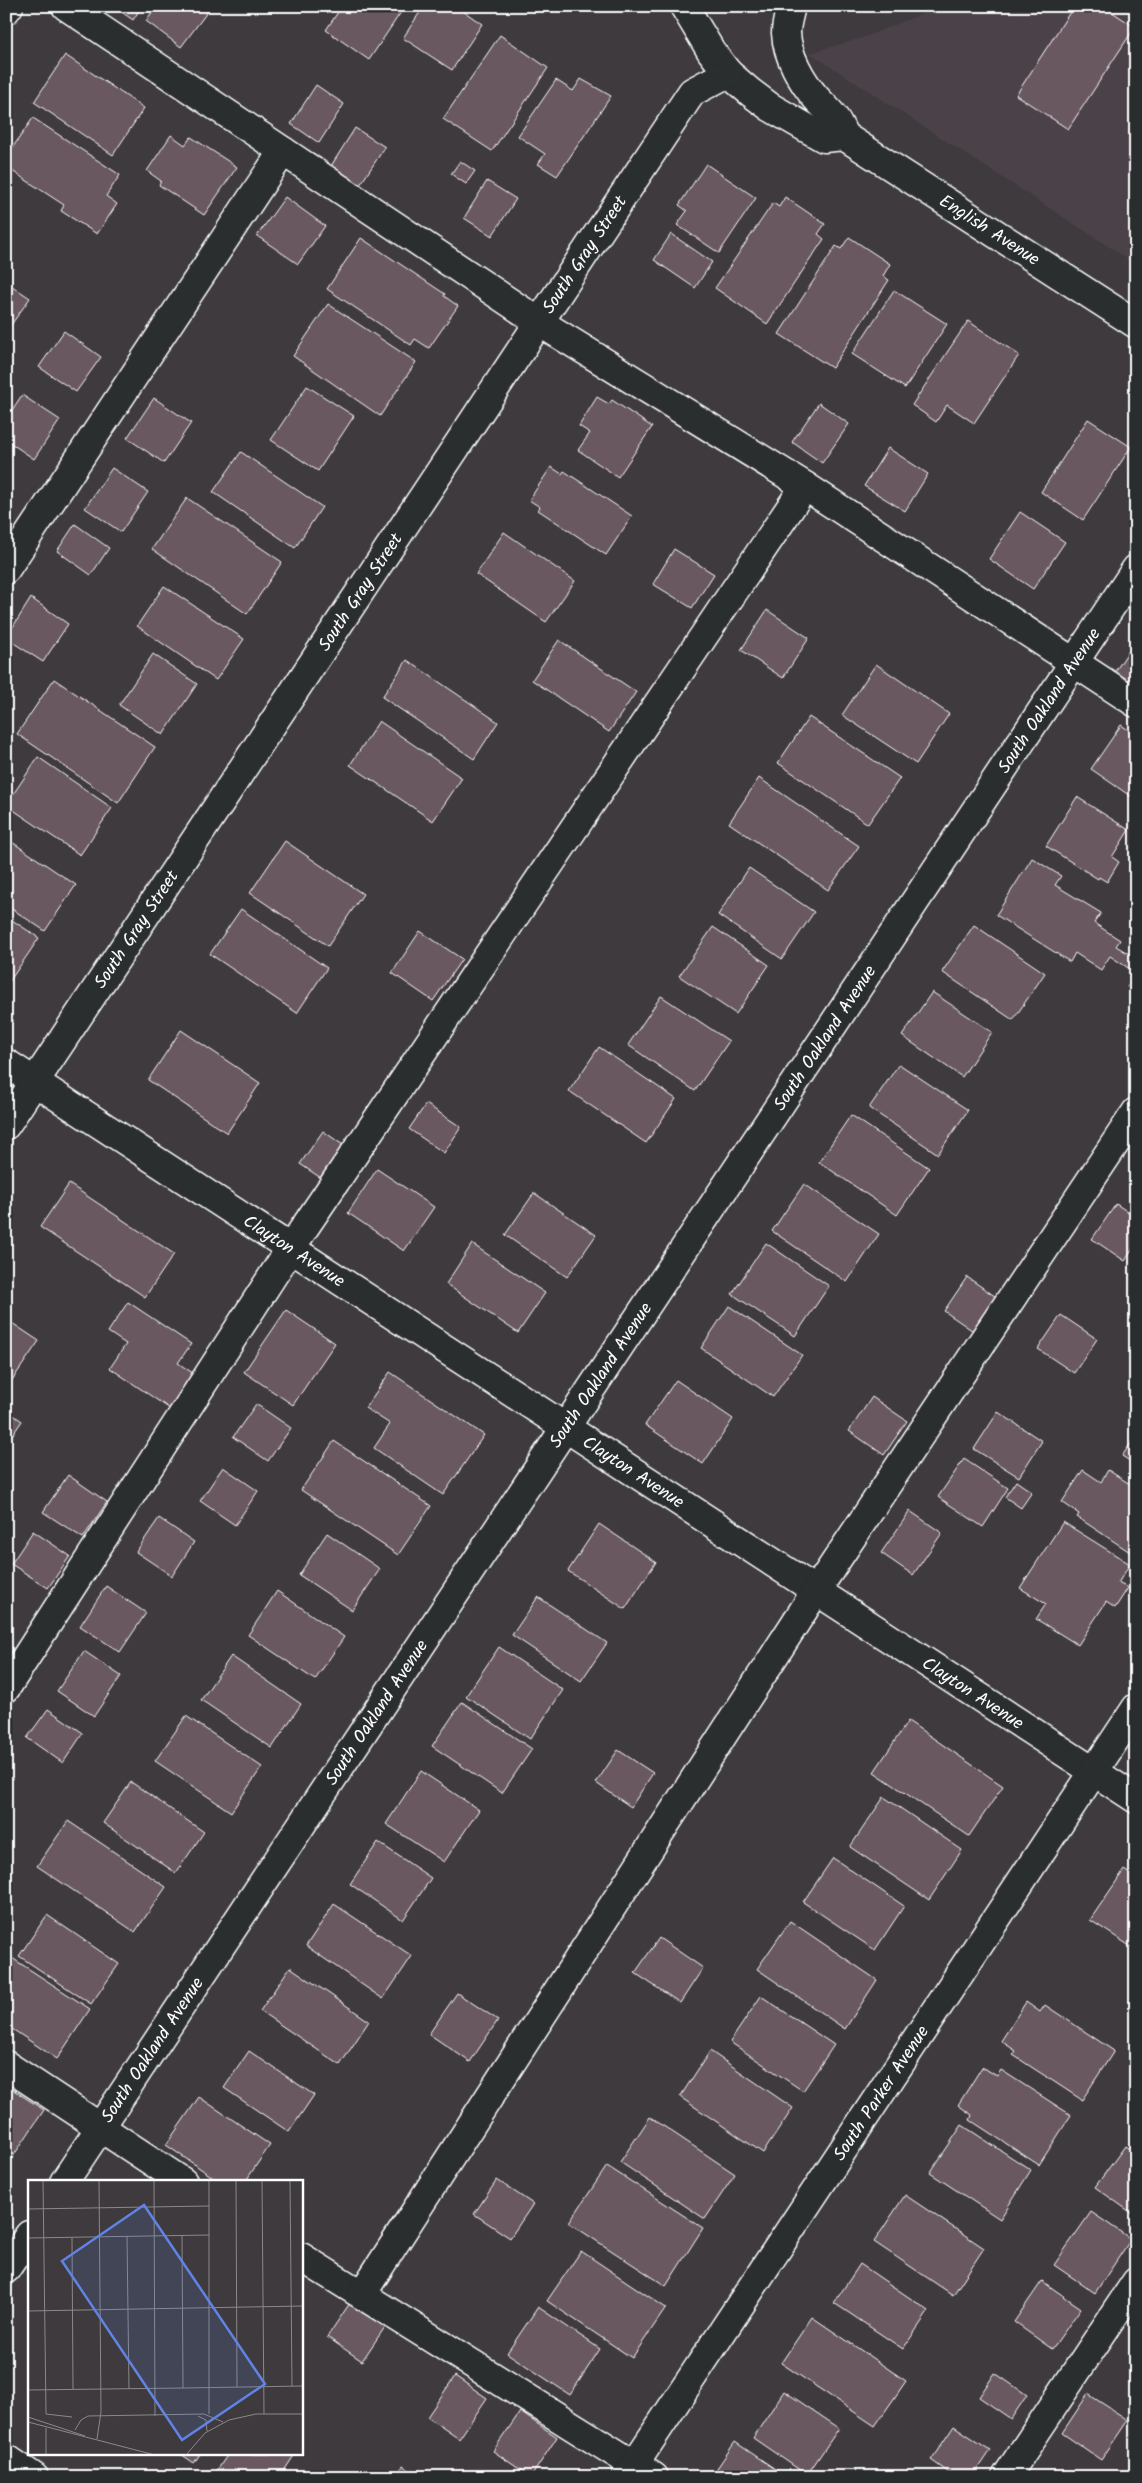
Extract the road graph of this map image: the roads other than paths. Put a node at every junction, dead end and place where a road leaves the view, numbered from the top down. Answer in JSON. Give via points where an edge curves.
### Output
{"nodes":[{"id":1,"x":9,"y":6,"type":"edge"},
{"id":2,"x":66,"y":6,"type":"edge"},
{"id":3,"x":684,"y":6,"type":"edge"},
{"id":4,"x":791,"y":6,"type":"edge"},
{"id":5,"x":6,"y":10,"type":"edge"},
{"id":6,"x":728,"y":73,"type":"junction"},
{"id":7,"x":844,"y":136,"type":"junction"},
{"id":8,"x":283,"y":150,"type":"junction"},
{"id":9,"x":539,"y":322,"type":"junction"},
{"id":10,"x":1136,"y":324,"type":"edge"},
{"id":11,"x":806,"y":486,"type":"junction"},
{"id":12,"x":6,"y":569,"type":"edge"},
{"id":13,"x":1136,"y":569,"type":"edge"},
{"id":14,"x":1074,"y":661,"type":"junction"},
{"id":15,"x":1136,"y":703,"type":"edge"},
{"id":16,"x":6,"y":1063,"type":"edge"},
{"id":17,"x":34,"y":1082,"type":"junction"},
{"id":18,"x":1136,"y":1112,"type":"edge"},
{"id":19,"x":6,"y":1125,"type":"edge"},
{"id":20,"x":290,"y":1249,"type":"junction"},
{"id":21,"x":564,"y":1427,"type":"junction"},
{"id":22,"x":816,"y":1591,"type":"junction"},
{"id":23,"x":6,"y":1688,"type":"edge"},
{"id":24,"x":1136,"y":1708,"type":"edge"},
{"id":25,"x":1094,"y":1772,"type":"junction"},
{"id":26,"x":1136,"y":1799,"type":"edge"},
{"id":27,"x":6,"y":2064,"type":"edge"},
{"id":28,"x":100,"y":2126,"type":"junction"},
{"id":29,"x":65,"y":2180,"type":"edge"},
{"id":30,"x":180,"y":2180,"type":"edge"},
{"id":31,"x":28,"y":2236,"type":"edge"},
{"id":32,"x":302,"y":2258,"type":"edge"},
{"id":33,"x":6,"y":2269,"type":"edge"},
{"id":34,"x":1136,"y":2282,"type":"edge"},
{"id":35,"x":362,"y":2294,"type":"junction"},
{"id":36,"x":6,"y":2458,"type":"edge"},
{"id":37,"x":638,"y":2472,"type":"edge"},
{"id":38,"x":34,"y":2477,"type":"edge"},
{"id":39,"x":1006,"y":2477,"type":"edge"}],
"edges":[{"from":1,"to":5,"type":"street"},
{"from":2,"to":8,"type":"street"},
{"from":3,"to":6,"type":"street","via":[[710,51]]},
{"from":4,"to":7,"type":"street","via":[[786,31],[788,47],[799,72],[816,97],[837,118]]},
{"from":6,"to":7,"type":"street","via":[[770,107],[824,138]]},
{"from":6,"to":9,"type":"street","name":"South Gray Street","via":[[692,92]]},
{"from":7,"to":10,"type":"street","name":"English Avenue"},
{"from":8,"to":9,"type":"street"},
{"from":8,"to":12,"type":"street"},
{"from":9,"to":11,"type":"street"},
{"from":9,"to":17,"type":"street","name":"South Gray Street"},
{"from":11,"to":14,"type":"street"},
{"from":11,"to":20,"type":"street"},
{"from":13,"to":14,"type":"street","name":"South Oakland Avenue"},
{"from":14,"to":15,"type":"street"},
{"from":14,"to":21,"type":"street","name":"South Oakland Avenue"},
{"from":16,"to":17,"type":"street","name":"Clayton Avenue"},
{"from":17,"to":19,"type":"street","name":"South Gray Street"},
{"from":17,"to":20,"type":"street","name":"Clayton Avenue"},
{"from":18,"to":22,"type":"street"},
{"from":20,"to":21,"type":"street","name":"Clayton Avenue"},
{"from":20,"to":23,"type":"street"},
{"from":21,"to":22,"type":"street","name":"Clayton Avenue"},
{"from":21,"to":28,"type":"street","name":"South Oakland Avenue"},
{"from":22,"to":25,"type":"street","name":"Clayton Avenue"},
{"from":22,"to":35,"type":"street"},
{"from":24,"to":25,"type":"street","name":"South Parker Avenue"},
{"from":25,"to":26,"type":"street","name":"Clayton Avenue"},
{"from":25,"to":37,"type":"street","name":"South Parker Avenue"},
{"from":27,"to":28,"type":"street"},
{"from":28,"to":29,"type":"street","name":"South Oakland Avenue"},
{"from":28,"to":30,"type":"street"},
{"from":31,"to":33,"type":"street"},
{"from":32,"to":35,"type":"street"},
{"from":34,"to":39,"type":"street"},
{"from":35,"to":37,"type":"street"},
{"from":36,"to":38,"type":"street"}]}
